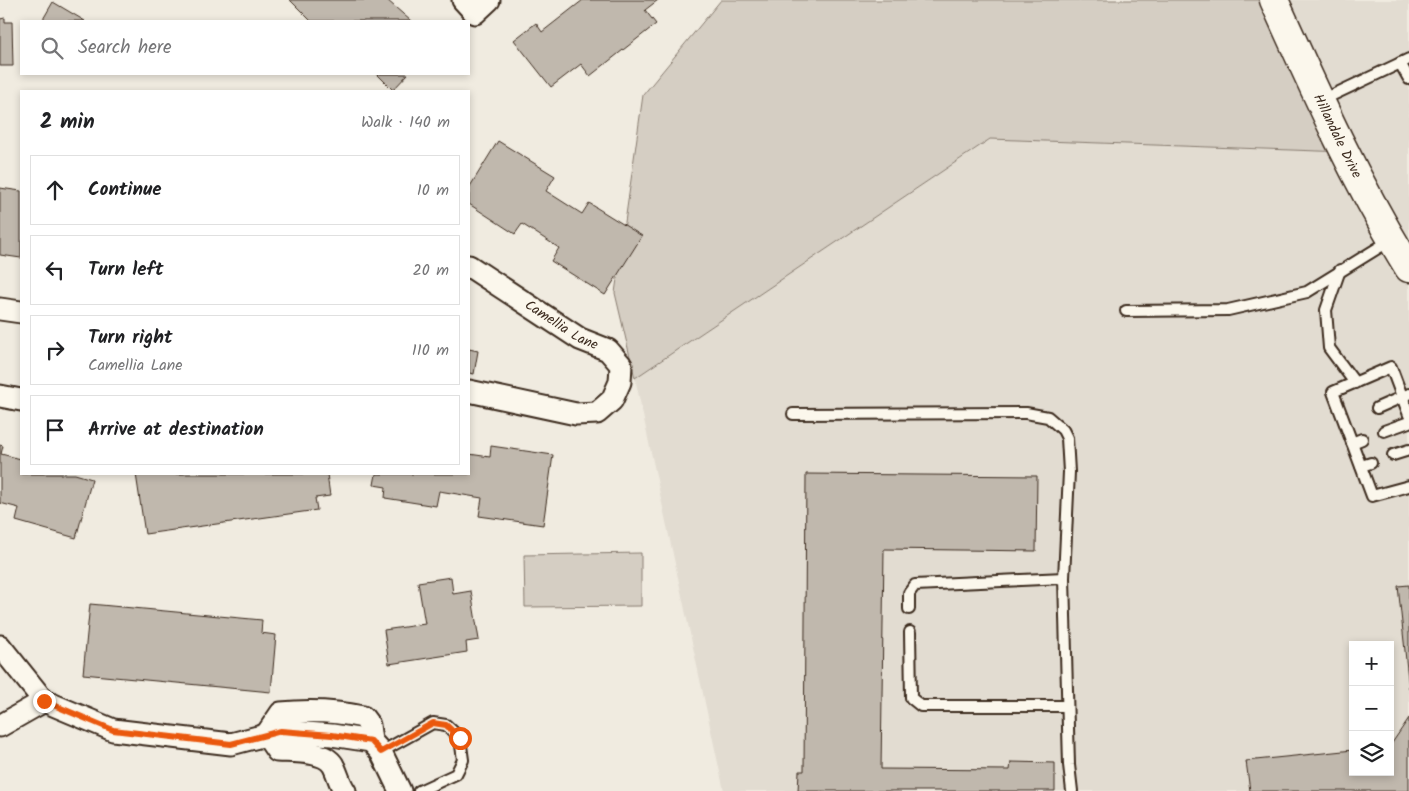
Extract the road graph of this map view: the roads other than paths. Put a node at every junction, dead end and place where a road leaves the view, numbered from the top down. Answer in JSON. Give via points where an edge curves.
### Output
{"nodes":[{"id":1,"x":463,"y":0,"type":"edge"},
{"id":2,"x":489,"y":0,"type":"edge"},
{"id":3,"x":1274,"y":0,"type":"edge"},
{"id":4,"x":1405,"y":61,"type":"edge"},
{"id":5,"x":1409,"y":79,"type":"edge"},
{"id":6,"x":1320,"y":102,"type":"junction"},
{"id":7,"x":1391,"y":240,"type":"junction"},
{"id":8,"x":470,"y":267,"type":"edge"},
{"id":9,"x":1409,"y":268,"type":"edge"},
{"id":10,"x":1340,"y":270,"type":"junction"},
{"id":11,"x":0,"y":309,"type":"edge"},
{"id":12,"x":1126,"y":311,"type":"dead end"},
{"id":13,"x":20,"y":312,"type":"edge"},
{"id":14,"x":1355,"y":383,"type":"junction"},
{"id":15,"x":470,"y":391,"type":"edge"},
{"id":16,"x":0,"y":396,"type":"edge"},
{"id":17,"x":1405,"y":396,"type":"edge"},
{"id":18,"x":20,"y":400,"type":"edge"},
{"id":19,"x":1377,"y":408,"type":"dead end"},
{"id":20,"x":793,"y":414,"type":"dead end"},
{"id":21,"x":1409,"y":415,"type":"edge"},
{"id":22,"x":1409,"y":422,"type":"edge"},
{"id":23,"x":1384,"y":431,"type":"dead end"},
{"id":24,"x":1409,"y":450,"type":"edge"},
{"id":25,"x":1393,"y":455,"type":"dead end"},
{"id":26,"x":1409,"y":486,"type":"edge"},
{"id":27,"x":1064,"y":578,"type":"junction"},
{"id":28,"x":909,"y":609,"type":"dead end"},
{"id":29,"x":910,"y":632,"type":"dead end"},
{"id":30,"x":0,"y":646,"type":"edge"},
{"id":31,"x":44,"y":701,"type":"junction"},
{"id":32,"x":1067,"y":706,"type":"junction"},
{"id":33,"x":327,"y":712,"type":"junction"},
{"id":34,"x":0,"y":726,"type":"edge"},
{"id":35,"x":325,"y":734,"type":"junction"},
{"id":36,"x":266,"y":735,"type":"junction"},
{"id":37,"x":376,"y":746,"type":"junction"},
{"id":38,"x":323,"y":755,"type":"junction"},
{"id":39,"x":345,"y":791,"type":"edge"},
{"id":40,"x":400,"y":791,"type":"edge"},
{"id":41,"x":418,"y":791,"type":"edge"},
{"id":42,"x":1072,"y":791,"type":"edge"}],
"edges":[{"from":1,"to":2,"type":"street","via":[[475,13]]},
{"from":3,"to":6,"type":"main road","name":"Hillandale Drive"},
{"from":4,"to":5,"type":"lane"},
{"from":4,"to":6,"type":"lane"},
{"from":6,"to":7,"type":"main road","name":"Hillandale Drive"},
{"from":7,"to":9,"type":"main road","name":"Hillandale Drive"},
{"from":7,"to":10,"type":"lane"},
{"from":8,"to":15,"type":"street","name":"Camellia Lane","via":[[580,339],[608,350],[621,365],[620,382],[612,400],[596,413],[576,414]]},
{"from":10,"to":12,"type":"lane","via":[[1307,292],[1228,310]]},
{"from":10,"to":14,"type":"lane","via":[[1326,310],[1328,348]]},
{"from":11,"to":13,"type":"street"},
{"from":14,"to":17,"type":"lane","via":[[1391,367]]},
{"from":14,"to":26,"type":"lane","via":[[1333,392],[1349,419],[1366,465],[1372,496]]},
{"from":16,"to":18,"type":"street"},
{"from":17,"to":19,"type":"lane"},
{"from":17,"to":21,"type":"lane"},
{"from":20,"to":27,"type":"lane","via":[[1026,413],[1048,417],[1067,438],[1070,472]]},
{"from":22,"to":23,"type":"lane"},
{"from":24,"to":25,"type":"lane"},
{"from":27,"to":28,"type":"lane","via":[[915,585],[909,593]]},
{"from":27,"to":32,"type":"lane"},
{"from":29,"to":32,"type":"lane","via":[[911,698],[921,706]]},
{"from":30,"to":31,"type":"street"},
{"from":31,"to":34,"type":"street"},
{"from":31,"to":36,"type":"street","via":[[113,730],[231,744]]},
{"from":32,"to":42,"type":"lane"},
{"from":33,"to":35,"type":"street"},
{"from":33,"to":36,"type":"street","via":[[281,712]]},
{"from":33,"to":37,"type":"street","via":[[363,717]]},
{"from":35,"to":36,"type":"street","via":[[281,731]]},
{"from":35,"to":37,"type":"street"},
{"from":35,"to":38,"type":"street"},
{"from":36,"to":38,"type":"street","via":[[277,751]]},
{"from":37,"to":40,"type":"street"},
{"from":37,"to":41,"type":"lane","via":[[433,723],[446,725],[460,738],[463,760],[456,774]]},
{"from":38,"to":39,"type":"street","via":[[333,764]]}]}
